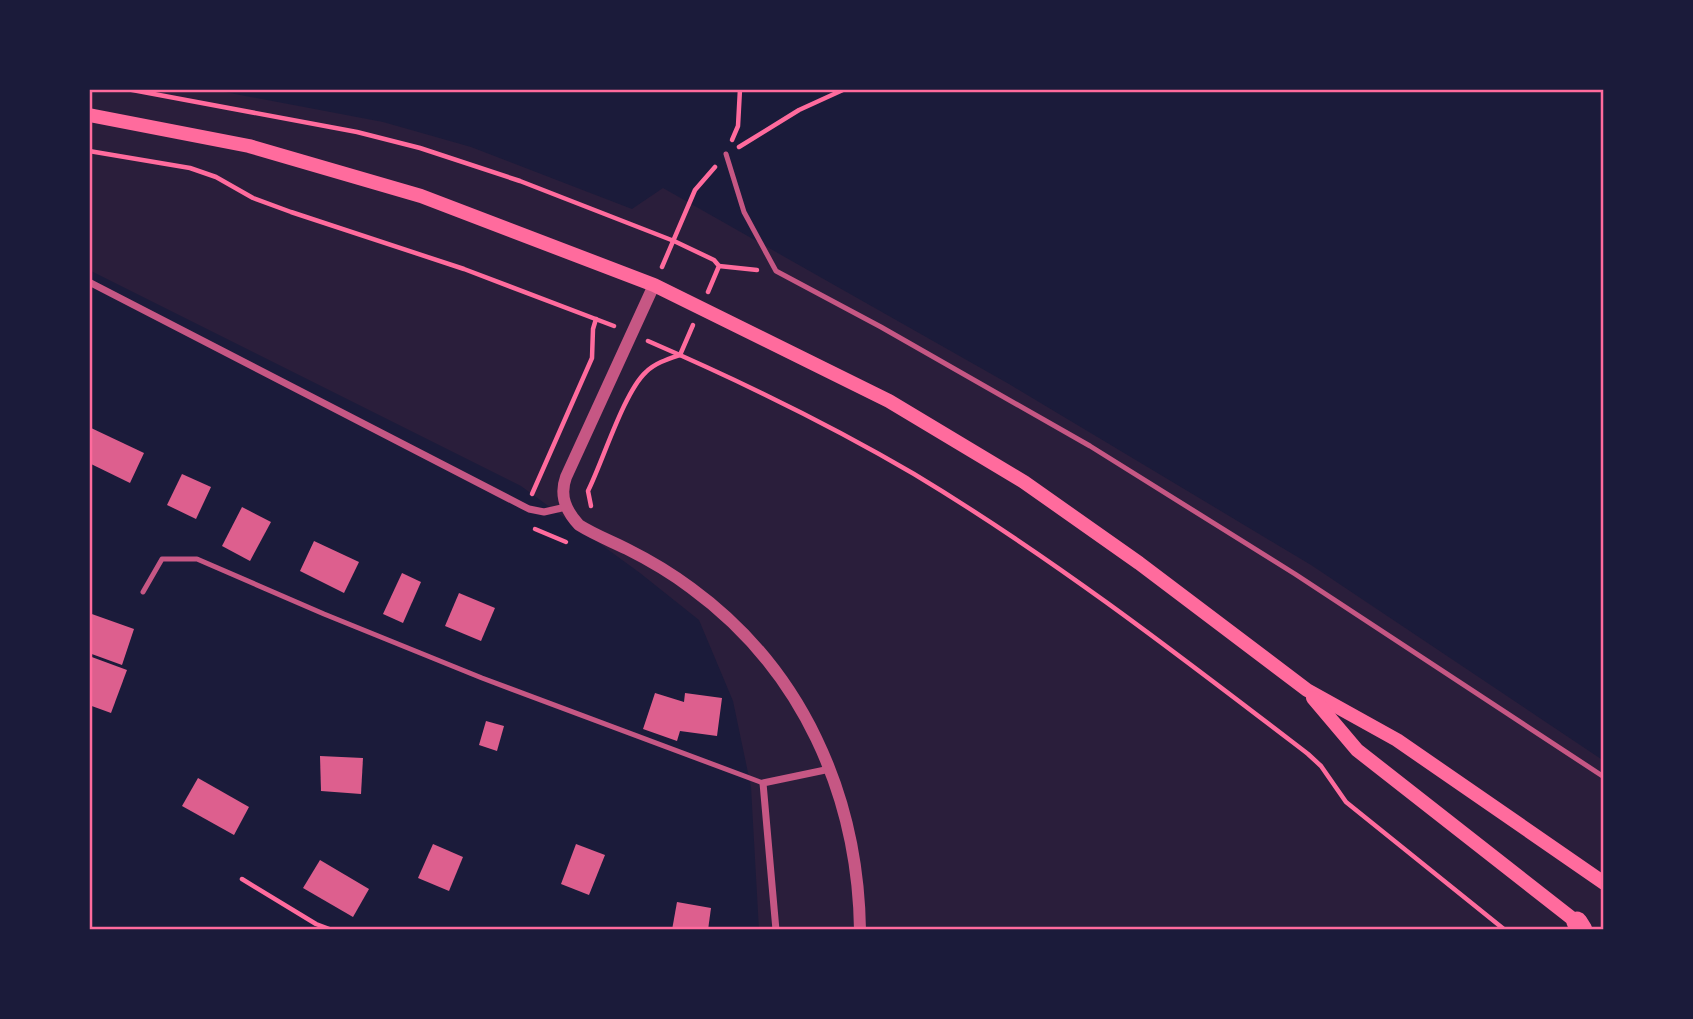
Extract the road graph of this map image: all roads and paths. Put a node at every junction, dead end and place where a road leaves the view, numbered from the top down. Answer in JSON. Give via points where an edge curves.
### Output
{"nodes":[{"id":1,"x":127,"y":89,"type":"edge"},
{"id":2,"x":740,"y":89,"type":"edge"},
{"id":3,"x":845,"y":89,"type":"edge"},
{"id":4,"x":89,"y":115,"type":"edge"},
{"id":5,"x":89,"y":151,"type":"edge"},
{"id":6,"x":726,"y":154,"type":"junction"},
{"id":7,"x":674,"y":241,"type":"junction"},
{"id":8,"x":719,"y":266,"type":"junction"},
{"id":9,"x":776,"y":271,"type":"junction"},
{"id":10,"x":89,"y":282,"type":"edge"},
{"id":11,"x":654,"y":285,"type":"junction"},
{"id":12,"x":702,"y":307,"type":"junction"},
{"id":13,"x":596,"y":319,"type":"junction"},
{"id":14,"x":632,"y":334,"type":"junction"},
{"id":15,"x":680,"y":355,"type":"junction"},
{"id":16,"x":566,"y":507,"type":"junction"},
{"id":17,"x":529,"y":509,"type":"junction"},
{"id":18,"x":529,"y":527,"type":"dead end"},
{"id":19,"x":540,"y":532,"type":"junction"},
{"id":20,"x":591,"y":533,"type":"junction"},
{"id":21,"x":143,"y":592,"type":"dead end"},
{"id":22,"x":1307,"y":690,"type":"junction"},
{"id":23,"x":830,"y":769,"type":"junction"},
{"id":24,"x":1604,"y":777,"type":"edge"},
{"id":25,"x":763,"y":783,"type":"junction"},
{"id":26,"x":243,"y":879,"type":"dead end"},
{"id":27,"x":1604,"y":883,"type":"edge"},
{"id":28,"x":1582,"y":927,"type":"edge"},
{"id":29,"x":332,"y":930,"type":"edge"},
{"id":30,"x":776,"y":930,"type":"edge"},
{"id":31,"x":860,"y":930,"type":"edge"},
{"id":32,"x":1505,"y":930,"type":"edge"}],
"edges":[{"from":1,"to":7,"type":"path","via":[[420,148]]},
{"from":2,"to":6,"type":"path","via":[[737,126]]},
{"from":3,"to":6,"type":"path","via":[[799,110]]},
{"from":4,"to":11,"type":"main road","via":[[249,146],[421,196]]},
{"from":5,"to":13,"type":"path","via":[[190,168],[253,198]]},
{"from":6,"to":7,"type":"path","via":[[695,190]]},
{"from":6,"to":9,"type":"lane","via":[[744,212]]},
{"from":7,"to":8,"type":"path"},
{"from":7,"to":11,"type":"path"},
{"from":8,"to":9,"type":"path"},
{"from":8,"to":12,"type":"path"},
{"from":9,"to":24,"type":"lane","via":[[1090,446]]},
{"from":10,"to":17,"type":"street"},
{"from":11,"to":12,"type":"main road"},
{"from":11,"to":14,"type":"street"},
{"from":12,"to":15,"type":"path"},
{"from":12,"to":22,"type":"main road","via":[[889,401],[1024,482]]},
{"from":13,"to":14,"type":"path"},
{"from":13,"to":17,"type":"path","via":[[592,358]]},
{"from":14,"to":15,"type":"path"},
{"from":14,"to":16,"type":"street","via":[[566,477]]},
{"from":15,"to":20,"type":"path","via":[[646,371],[633,387],[588,491],[597,519]]},
{"from":15,"to":32,"type":"path","via":[[913,474],[1028,547],[1308,754],[1346,802]]},
{"from":16,"to":17,"type":"street","via":[[544,512]]},
{"from":16,"to":20,"type":"street"},
{"from":17,"to":19,"type":"path"},
{"from":18,"to":19,"type":"path"},
{"from":19,"to":20,"type":"path","via":[[585,549]]},
{"from":20,"to":23,"type":"street","via":[[659,567],[745,635],[785,683]]},
{"from":21,"to":25,"type":"lane","via":[[162,559],[197,559],[482,678]]},
{"from":22,"to":27,"type":"main road","via":[[1397,740]]},
{"from":22,"to":28,"type":"main road","via":[[1357,750]]},
{"from":23,"to":25,"type":"street"},
{"from":23,"to":31,"type":"street","via":[[856,861]]},
{"from":25,"to":30,"type":"street"},
{"from":26,"to":29,"type":"path"}]}
